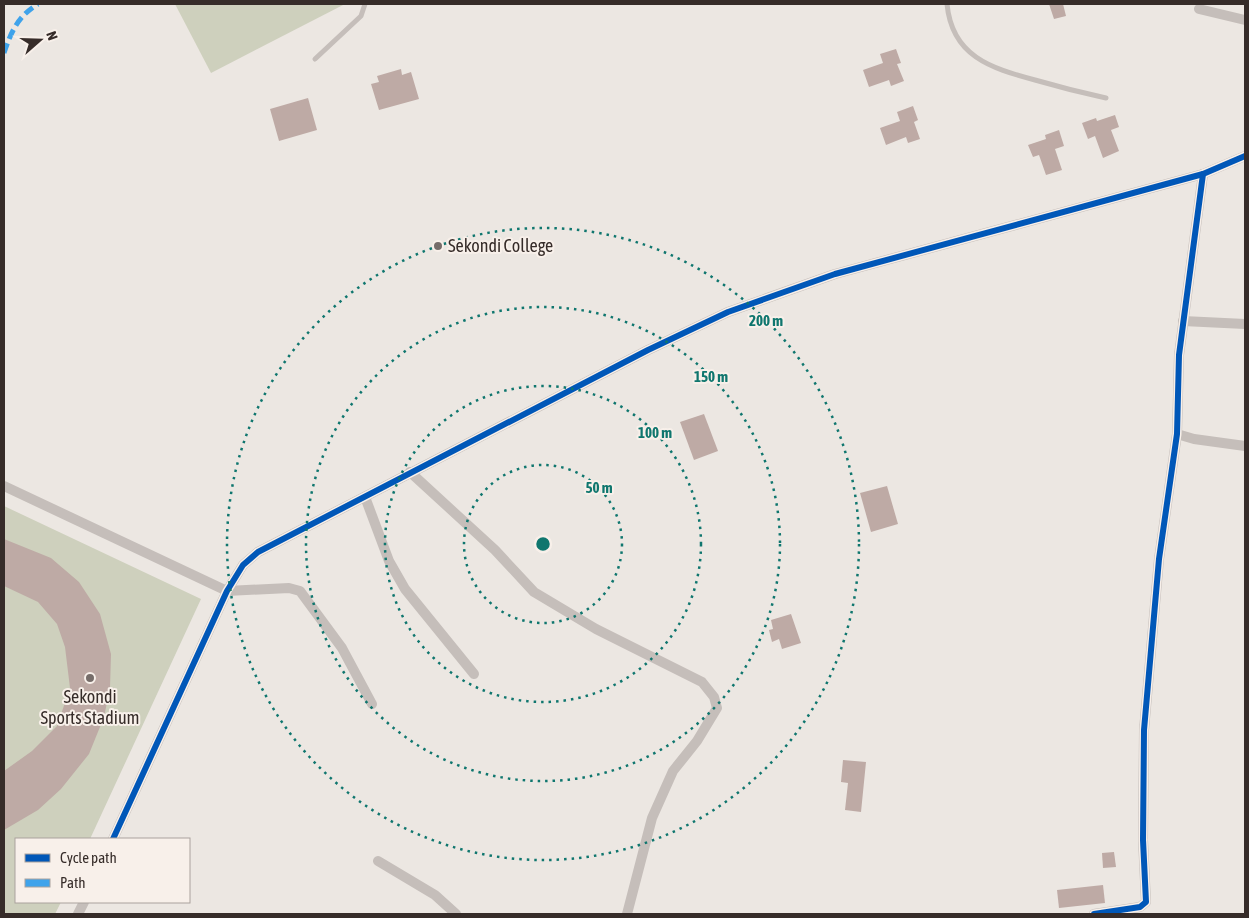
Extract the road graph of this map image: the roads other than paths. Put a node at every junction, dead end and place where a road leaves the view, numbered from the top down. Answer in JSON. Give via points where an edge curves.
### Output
{"nodes":[{"id":1,"x":365,"y":4,"type":"edge"},
{"id":2,"x":947,"y":4,"type":"edge"},
{"id":3,"x":1199,"y":9,"type":"dead end"},
{"id":4,"x":1245,"y":20,"type":"edge"},
{"id":5,"x":315,"y":59,"type":"dead end"},
{"id":6,"x":1106,"y":98,"type":"dead end"},
{"id":7,"x":1245,"y":156,"type":"edge"},
{"id":8,"x":1203,"y":174,"type":"junction"},
{"id":9,"x":1183,"y":321,"type":"junction"},
{"id":10,"x":1245,"y":324,"type":"edge"},
{"id":11,"x":1177,"y":434,"type":"junction"},
{"id":12,"x":1245,"y":446,"type":"edge"},
{"id":13,"x":410,"y":472,"type":"junction"},
{"id":14,"x":4,"y":486,"type":"edge"},
{"id":15,"x":365,"y":497,"type":"junction"},
{"id":16,"x":227,"y":591,"type":"junction"},
{"id":17,"x":474,"y":674,"type":"dead end"},
{"id":18,"x":372,"y":704,"type":"dead end"},
{"id":19,"x":112,"y":838,"type":"edge"},
{"id":20,"x":378,"y":861,"type":"dead end"},
{"id":21,"x":456,"y":914,"type":"edge"},
{"id":22,"x":627,"y":914,"type":"edge"},
{"id":23,"x":1094,"y":914,"type":"edge"}],
"edges":[{"from":1,"to":5,"type":"lane","via":[[361,16]]},
{"from":2,"to":6,"type":"lane","via":[[952,29],[959,40],[971,54],[993,68]]},
{"from":3,"to":4,"type":"street"},
{"from":7,"to":8,"type":"street"},
{"from":8,"to":9,"type":"street"},
{"from":8,"to":13,"type":"street","via":[[835,274],[728,312]]},
{"from":9,"to":10,"type":"street"},
{"from":9,"to":11,"type":"street"},
{"from":11,"to":12,"type":"street"},
{"from":11,"to":23,"type":"street","via":[[1159,559],[1144,730],[1146,902],[1140,907]]},
{"from":13,"to":15,"type":"street"},
{"from":13,"to":22,"type":"street","via":[[495,550],[534,592],[596,630],[702,682],[714,697],[717,708],[673,771],[652,818]]},
{"from":14,"to":16,"type":"street"},
{"from":15,"to":16,"type":"street","via":[[258,552],[243,565]]},
{"from":15,"to":17,"type":"street","via":[[390,561],[405,589]]},
{"from":16,"to":18,"type":"street","via":[[289,588],[300,591],[342,648]]},
{"from":16,"to":19,"type":"street"},
{"from":20,"to":21,"type":"street","via":[[436,895]]}]}
